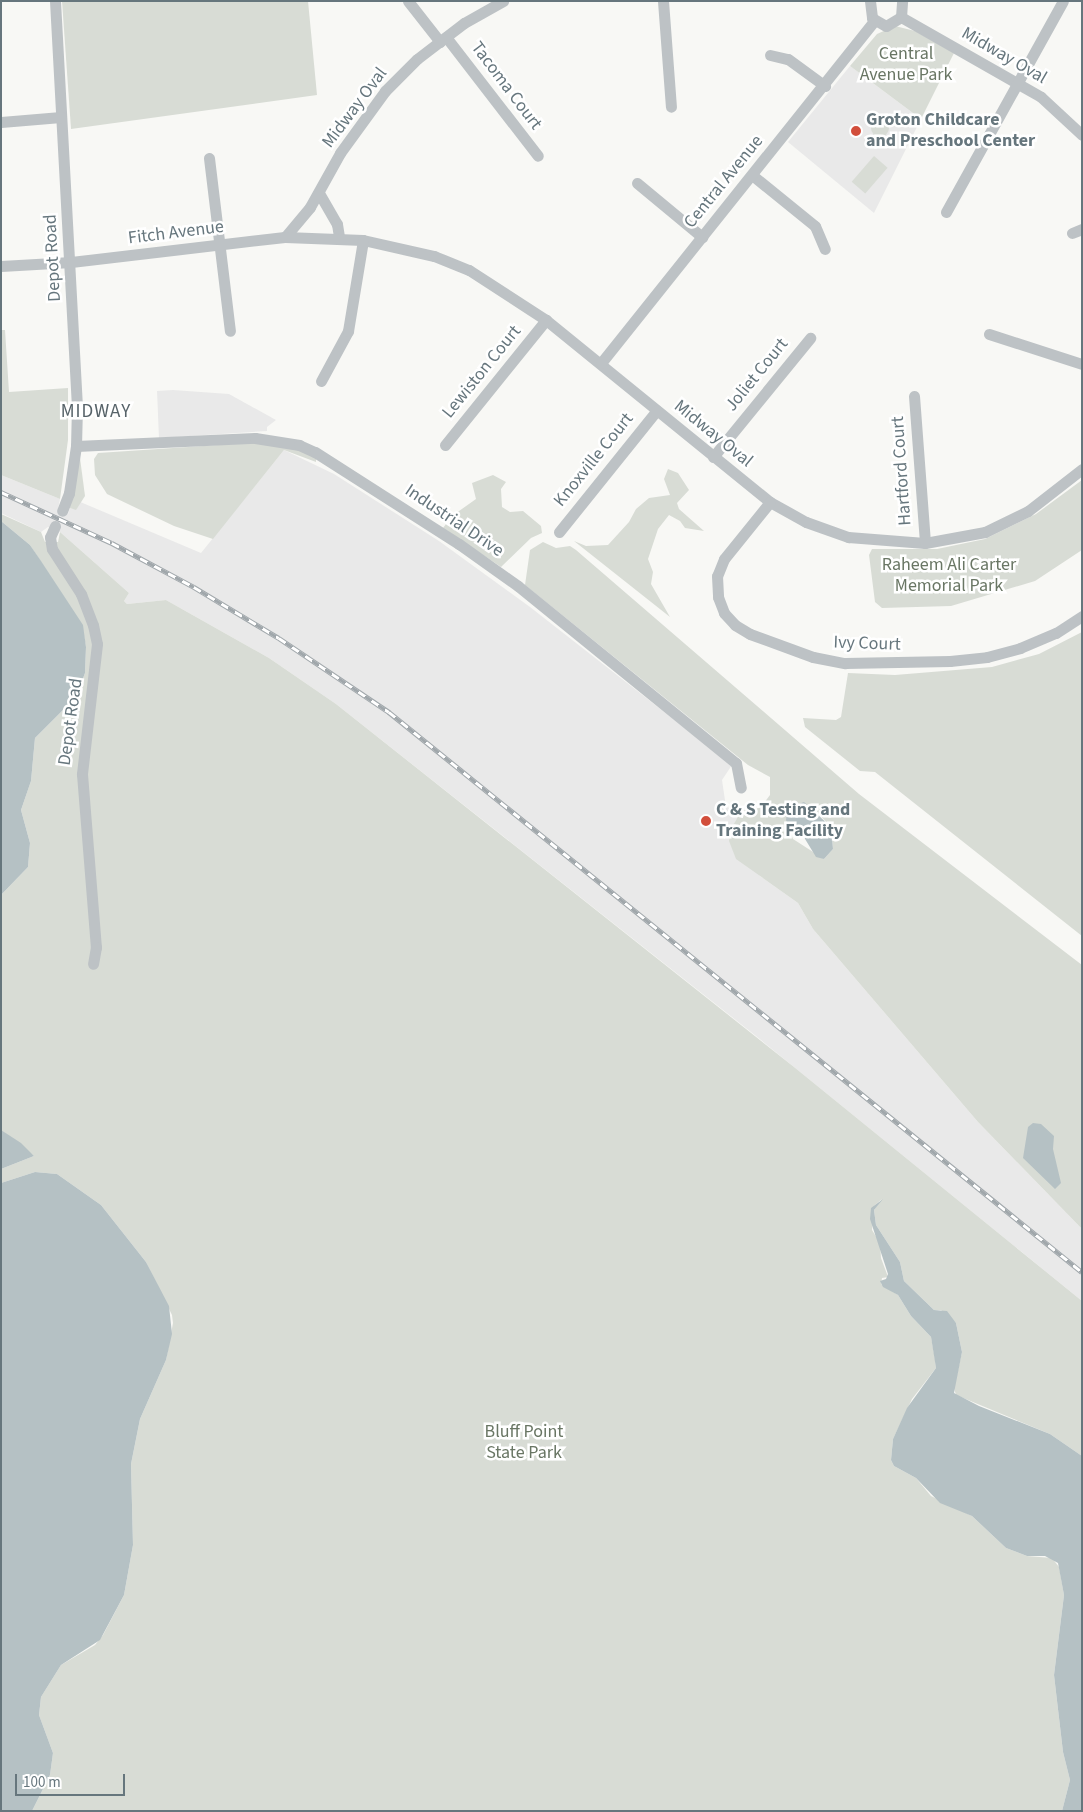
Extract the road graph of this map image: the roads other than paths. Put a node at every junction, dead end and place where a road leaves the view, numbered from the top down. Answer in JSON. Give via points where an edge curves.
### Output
{"nodes":[{"id":1,"x":55,"y":1,"type":"edge"},
{"id":2,"x":408,"y":1,"type":"edge"},
{"id":3,"x":503,"y":1,"type":"edge"},
{"id":4,"x":663,"y":1,"type":"edge"},
{"id":5,"x":870,"y":1,"type":"edge"},
{"id":6,"x":902,"y":1,"type":"edge"},
{"id":7,"x":1063,"y":1,"type":"edge"},
{"id":8,"x":902,"y":17,"type":"junction"},
{"id":9,"x":874,"y":22,"type":"junction"},
{"id":10,"x":443,"y":39,"type":"junction"},
{"id":11,"x":770,"y":55,"type":"dead end"},
{"id":12,"x":1017,"y":84,"type":"junction"},
{"id":13,"x":825,"y":86,"type":"junction"},
{"id":14,"x":671,"y":107,"type":"dead end"},
{"id":15,"x":61,"y":117,"type":"junction"},
{"id":16,"x":1,"y":122,"type":"edge"},
{"id":17,"x":1082,"y":135,"type":"edge"},
{"id":18,"x":538,"y":156,"type":"dead end"},
{"id":19,"x":209,"y":158,"type":"dead end"},
{"id":20,"x":752,"y":175,"type":"junction"},
{"id":21,"x":637,"y":183,"type":"dead end"},
{"id":22,"x":319,"y":193,"type":"junction"},
{"id":23,"x":946,"y":212,"type":"dead end"},
{"id":24,"x":285,"y":237,"type":"junction"},
{"id":25,"x":339,"y":237,"type":"junction"},
{"id":26,"x":702,"y":237,"type":"junction"},
{"id":27,"x":363,"y":240,"type":"junction"},
{"id":28,"x":220,"y":246,"type":"junction"},
{"id":29,"x":825,"y":248,"type":"dead end"},
{"id":30,"x":71,"y":262,"type":"junction"},
{"id":31,"x":1,"y":266,"type":"edge"},
{"id":32,"x":546,"y":320,"type":"junction"},
{"id":33,"x":230,"y":331,"type":"dead end"},
{"id":34,"x":989,"y":334,"type":"dead end"},
{"id":35,"x":810,"y":338,"type":"dead end"},
{"id":36,"x":600,"y":363,"type":"junction"},
{"id":37,"x":1082,"y":364,"type":"edge"},
{"id":38,"x":321,"y":381,"type":"dead end"},
{"id":39,"x":914,"y":396,"type":"dead end"},
{"id":40,"x":656,"y":410,"type":"junction"},
{"id":41,"x":446,"y":445,"type":"dead end"},
{"id":42,"x":76,"y":446,"type":"junction"},
{"id":43,"x":713,"y":457,"type":"junction"},
{"id":44,"x":1081,"y":470,"type":"edge"},
{"id":45,"x":770,"y":502,"type":"junction"},
{"id":46,"x":62,"y":511,"type":"dead end"},
{"id":47,"x":55,"y":526,"type":"dead end"},
{"id":48,"x":559,"y":532,"type":"dead end"},
{"id":49,"x":925,"y":543,"type":"junction"},
{"id":50,"x":1082,"y":616,"type":"edge"},
{"id":51,"x":741,"y":788,"type":"dead end"},
{"id":52,"x":93,"y":964,"type":"dead end"}],
"edges":[{"from":1,"to":15,"type":"street","name":"Depot Road"},
{"from":2,"to":10,"type":"street","name":"Tacoma Court"},
{"from":3,"to":10,"type":"street","name":"Midway Oval"},
{"from":4,"to":14,"type":"street"},
{"from":5,"to":9,"type":"street","via":[[869,12]]},
{"from":6,"to":8,"type":"street"},
{"from":7,"to":12,"type":"street"},
{"from":8,"to":9,"type":"street","via":[[889,26]]},
{"from":8,"to":12,"type":"street","name":"Midway Oval"},
{"from":9,"to":13,"type":"street","name":"Central Avenue"},
{"from":10,"to":18,"type":"street","name":"Tacoma Court"},
{"from":10,"to":22,"type":"street","name":"Midway Oval","via":[[385,91],[340,153]]},
{"from":11,"to":13,"type":"street","via":[[788,59]]},
{"from":12,"to":17,"type":"street","name":"Midway Oval","via":[[1041,98]]},
{"from":12,"to":23,"type":"street"},
{"from":13,"to":20,"type":"street","name":"Central Avenue"},
{"from":15,"to":16,"type":"street"},
{"from":15,"to":30,"type":"street","name":"Depot Road"},
{"from":19,"to":28,"type":"street"},
{"from":20,"to":26,"type":"street","name":"Central Avenue"},
{"from":20,"to":29,"type":"street","via":[[814,226]]},
{"from":21,"to":26,"type":"street"},
{"from":22,"to":24,"type":"street","name":"Midway Oval"},
{"from":22,"to":25,"type":"street","via":[[337,224]]},
{"from":24,"to":25,"type":"street","name":"Midway Oval"},
{"from":24,"to":28,"type":"street","name":"Fitch Avenue"},
{"from":25,"to":27,"type":"street","name":"Midway Oval"},
{"from":26,"to":36,"type":"street","name":"Central Avenue"},
{"from":27,"to":32,"type":"street","name":"Midway Oval","via":[[400,246],[469,270]]},
{"from":27,"to":38,"type":"street","via":[[348,331]]},
{"from":28,"to":30,"type":"street","name":"Fitch Avenue"},
{"from":28,"to":33,"type":"street"},
{"from":30,"to":31,"type":"street","name":"Fitch Avenue"},
{"from":30,"to":42,"type":"street","name":"Depot Road"},
{"from":32,"to":36,"type":"street","name":"Midway Oval"},
{"from":32,"to":41,"type":"street","name":"Lewiston Court"},
{"from":34,"to":37,"type":"street"},
{"from":35,"to":43,"type":"street","name":"Joliet Court"},
{"from":36,"to":40,"type":"street","name":"Midway Oval"},
{"from":39,"to":49,"type":"street","name":"Hartford Court"},
{"from":40,"to":43,"type":"street","name":"Midway Oval"},
{"from":40,"to":48,"type":"street","name":"Knoxville Court"},
{"from":42,"to":46,"type":"street","name":"Depot Road","via":[[69,493]]},
{"from":42,"to":51,"type":"street","name":"Industrial Drive","via":[[255,438],[279,440],[315,452],[459,544],[518,586],[736,763]]},
{"from":43,"to":45,"type":"street","name":"Midway Oval"},
{"from":44,"to":49,"type":"street","name":"Midway Oval","via":[[1047,498],[1007,523],[968,537]]},
{"from":45,"to":49,"type":"street","name":"Midway Oval","via":[[806,522],[842,535],[877,541]]},
{"from":45,"to":50,"type":"street","name":"Ivy Court","via":[[724,559],[717,576],[718,597],[728,618],[740,629],[807,655],[862,664],[977,659],[1036,643]]},
{"from":47,"to":52,"type":"street","name":"Depot Road","via":[[50,537],[52,549],[80,594],[97,644],[97,666],[82,767],[96,947]]}]}
